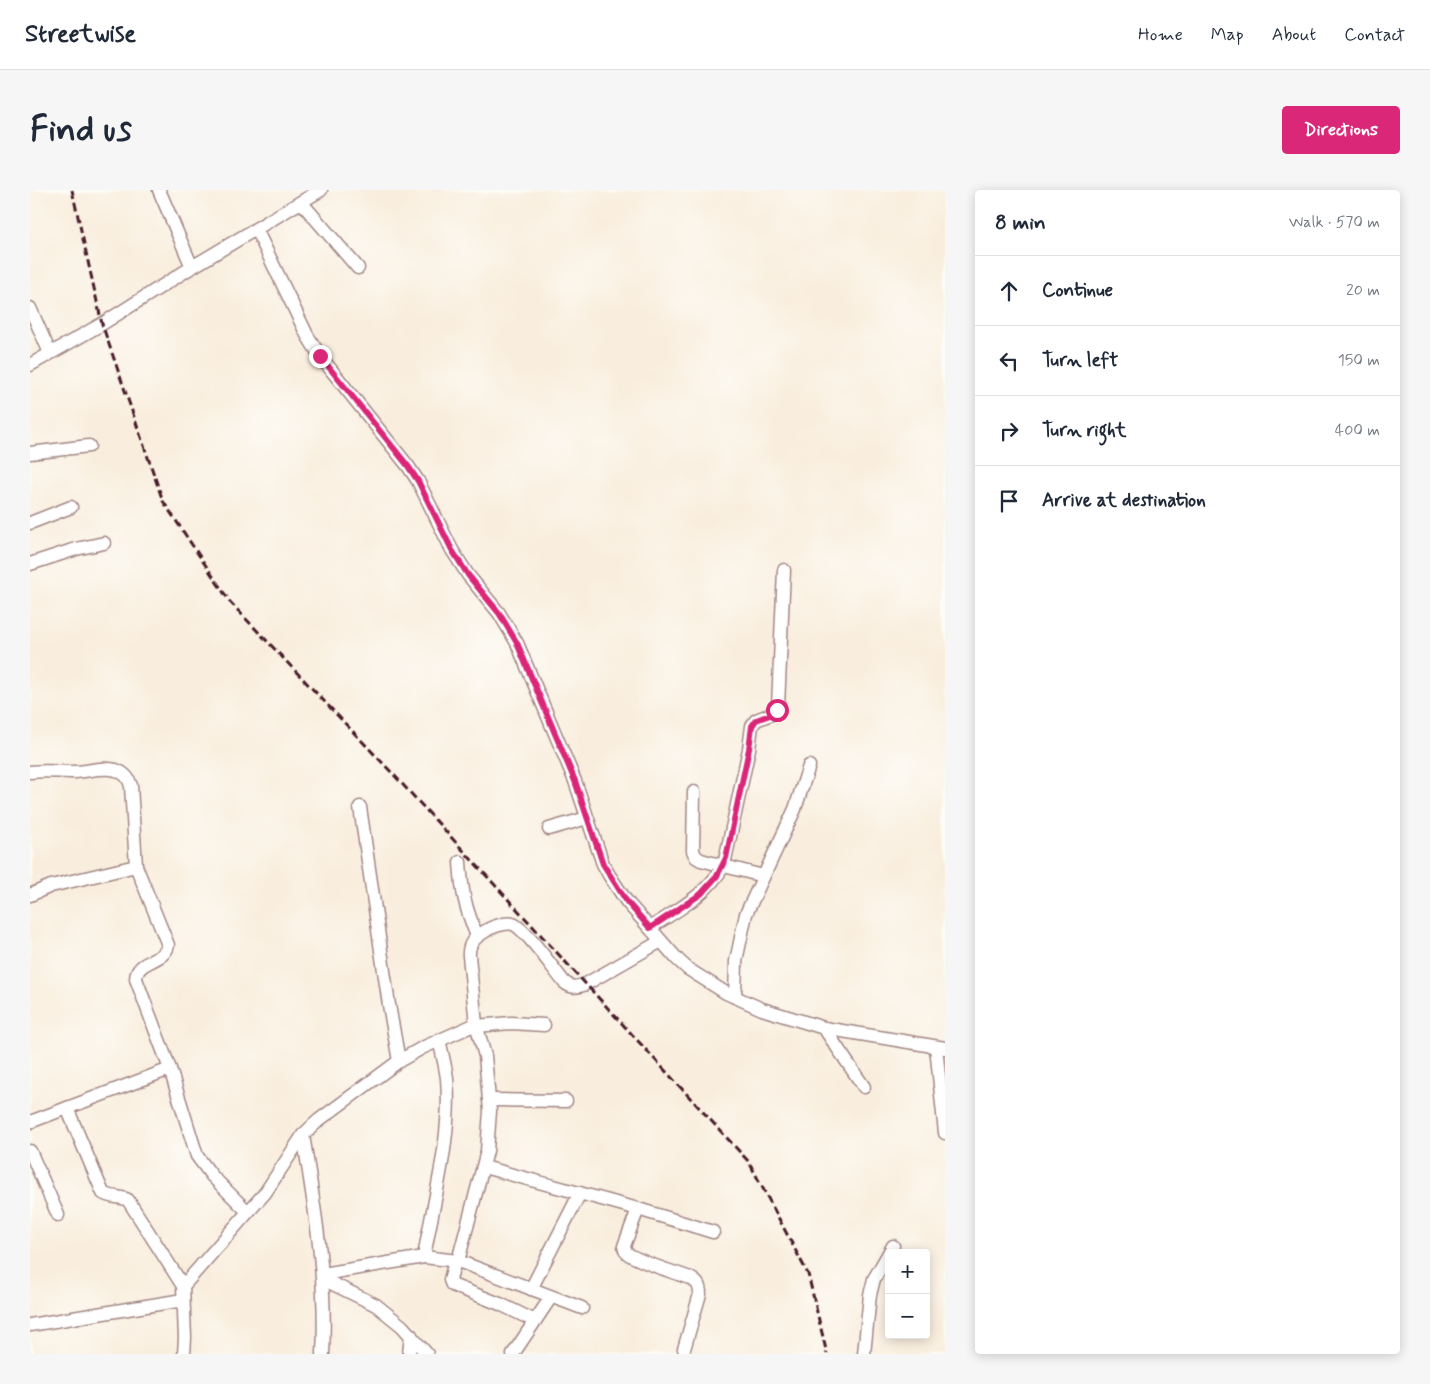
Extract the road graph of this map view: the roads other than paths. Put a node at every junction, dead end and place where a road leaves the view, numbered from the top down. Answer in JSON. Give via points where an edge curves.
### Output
{"nodes":[{"id":1,"x":159,"y":190,"type":"edge"},
{"id":2,"x":321,"y":190,"type":"edge"},
{"id":3,"x":301,"y":202,"type":"junction"},
{"id":4,"x":256,"y":229,"type":"junction"},
{"id":5,"x":192,"y":267,"type":"junction"},
{"id":6,"x":358,"y":268,"type":"dead end"},
{"id":7,"x":30,"y":308,"type":"edge"},
{"id":8,"x":50,"y":353,"type":"junction"},
{"id":9,"x":30,"y":365,"type":"edge"},
{"id":10,"x":89,"y":446,"type":"dead end"},
{"id":11,"x":30,"y":453,"type":"edge"},
{"id":12,"x":71,"y":507,"type":"dead end"},
{"id":13,"x":30,"y":523,"type":"edge"},
{"id":14,"x":104,"y":542,"type":"dead end"},
{"id":15,"x":30,"y":564,"type":"edge"},
{"id":16,"x":784,"y":570,"type":"dead end"},
{"id":17,"x":809,"y":766,"type":"dead end"},
{"id":18,"x":30,"y":772,"type":"edge"},
{"id":19,"x":694,"y":792,"type":"dead end"},
{"id":20,"x":360,"y":807,"type":"dead end"},
{"id":21,"x":587,"y":818,"type":"junction"},
{"id":22,"x":549,"y":829,"type":"dead end"},
{"id":23,"x":460,"y":862,"type":"dead end"},
{"id":24,"x":724,"y":865,"type":"junction"},
{"id":25,"x":136,"y":866,"type":"junction"},
{"id":26,"x":763,"y":876,"type":"junction"},
{"id":27,"x":30,"y":895,"type":"edge"},
{"id":28,"x":650,"y":928,"type":"junction"},
{"id":29,"x":477,"y":936,"type":"junction"},
{"id":30,"x":661,"y":941,"type":"junction"},
{"id":31,"x":735,"y":997,"type":"junction"},
{"id":32,"x":476,"y":1025,"type":"junction"},
{"id":33,"x":544,"y":1025,"type":"dead end"},
{"id":34,"x":824,"y":1028,"type":"junction"},
{"id":35,"x":439,"y":1040,"type":"junction"},
{"id":36,"x":941,"y":1047,"type":"edge"},
{"id":37,"x":399,"y":1061,"type":"junction"},
{"id":38,"x":170,"y":1069,"type":"junction"},
{"id":39,"x":864,"y":1087,"type":"dead end"},
{"id":40,"x":489,"y":1100,"type":"junction"},
{"id":41,"x":566,"y":1101,"type":"dead end"},
{"id":42,"x":68,"y":1108,"type":"junction"},
{"id":43,"x":30,"y":1122,"type":"edge"},
{"id":44,"x":945,"y":1133,"type":"edge"},
{"id":45,"x":303,"y":1136,"type":"junction"},
{"id":46,"x":30,"y":1150,"type":"edge"},
{"id":47,"x":484,"y":1167,"type":"junction"},
{"id":48,"x":580,"y":1193,"type":"junction"},
{"id":49,"x":638,"y":1209,"type":"junction"},
{"id":50,"x":248,"y":1212,"type":"junction"},
{"id":51,"x":58,"y":1215,"type":"dead end"},
{"id":52,"x":713,"y":1232,"type":"dead end"},
{"id":53,"x":893,"y":1246,"type":"dead end"},
{"id":54,"x":424,"y":1257,"type":"junction"},
{"id":55,"x":457,"y":1261,"type":"junction"},
{"id":56,"x":323,"y":1276,"type":"junction"},
{"id":57,"x":183,"y":1286,"type":"junction"},
{"id":58,"x":531,"y":1289,"type":"junction"},
{"id":59,"x":551,"y":1297,"type":"junction"},
{"id":60,"x":183,"y":1300,"type":"junction"},
{"id":61,"x":582,"y":1308,"type":"dead end"},
{"id":62,"x":535,"y":1321,"type":"junction"},
{"id":63,"x":30,"y":1325,"type":"edge"},
{"id":64,"x":411,"y":1335,"type":"junction"},
{"id":65,"x":684,"y":1349,"type":"dead end"},
{"id":66,"x":184,"y":1354,"type":"edge"},
{"id":67,"x":323,"y":1354,"type":"edge"},
{"id":68,"x":409,"y":1354,"type":"edge"},
{"id":69,"x":427,"y":1354,"type":"edge"},
{"id":70,"x":513,"y":1354,"type":"edge"},
{"id":71,"x":864,"y":1354,"type":"edge"}],
"edges":[{"from":1,"to":5,"type":"street"},
{"from":2,"to":3,"type":"street"},
{"from":3,"to":4,"type":"street"},
{"from":3,"to":6,"type":"street"},
{"from":4,"to":5,"type":"street"},
{"from":4,"to":21,"type":"street","via":[[306,335],[408,466],[452,550],[517,643],[575,781]]},
{"from":5,"to":8,"type":"street"},
{"from":7,"to":8,"type":"street"},
{"from":8,"to":9,"type":"street"},
{"from":10,"to":11,"type":"street"},
{"from":12,"to":13,"type":"street"},
{"from":14,"to":15,"type":"street"},
{"from":16,"to":24,"type":"street","via":[[778,706],[774,713],[756,720],[752,726]]},
{"from":17,"to":26,"type":"street","via":[[795,809]]},
{"from":18,"to":25,"type":"street","via":[[111,768],[125,775],[131,786]]},
{"from":19,"to":24,"type":"street","via":[[694,855],[698,859]]},
{"from":20,"to":37,"type":"street"},
{"from":21,"to":22,"type":"street"},
{"from":21,"to":28,"type":"street","via":[[609,875]]},
{"from":23,"to":29,"type":"street","via":[[462,893]]},
{"from":24,"to":26,"type":"street"},
{"from":24,"to":28,"type":"street","via":[[701,894]]},
{"from":25,"to":27,"type":"street","via":[[51,886]]},
{"from":25,"to":38,"type":"street","via":[[168,945],[164,954],[144,964],[136,979]]},
{"from":26,"to":31,"type":"street","via":[[742,926],[736,961]]},
{"from":28,"to":30,"type":"street"},
{"from":29,"to":30,"type":"street","via":[[488,929],[516,925],[564,982],[576,988]]},
{"from":29,"to":32,"type":"street","via":[[468,951]]},
{"from":30,"to":31,"type":"street","via":[[688,969]]},
{"from":31,"to":34,"type":"street"},
{"from":32,"to":33,"type":"street"},
{"from":32,"to":35,"type":"street"},
{"from":32,"to":40,"type":"street","via":[[485,1056]]},
{"from":34,"to":36,"type":"street"},
{"from":34,"to":39,"type":"street"},
{"from":35,"to":37,"type":"street"},
{"from":35,"to":54,"type":"street","via":[[446,1078],[447,1119],[443,1161]]},
{"from":36,"to":44,"type":"street"},
{"from":37,"to":45,"type":"street","via":[[333,1109]]},
{"from":38,"to":42,"type":"street"},
{"from":38,"to":50,"type":"street","via":[[197,1156]]},
{"from":40,"to":41,"type":"street"},
{"from":40,"to":47,"type":"street"},
{"from":42,"to":43,"type":"street"},
{"from":42,"to":57,"type":"street","via":[[103,1193],[128,1200]]},
{"from":45,"to":50,"type":"street","via":[[266,1193]]},
{"from":45,"to":56,"type":"street"},
{"from":46,"to":51,"type":"street"},
{"from":47,"to":48,"type":"street"},
{"from":47,"to":55,"type":"street"},
{"from":48,"to":49,"type":"street"},
{"from":48,"to":58,"type":"street"},
{"from":49,"to":52,"type":"street"},
{"from":49,"to":65,"type":"street","via":[[625,1251],[690,1278],[700,1288]]},
{"from":50,"to":57,"type":"street"},
{"from":53,"to":71,"type":"street","via":[[874,1279]]},
{"from":54,"to":55,"type":"street"},
{"from":54,"to":56,"type":"street"},
{"from":55,"to":58,"type":"street"},
{"from":55,"to":62,"type":"street","via":[[450,1282],[452,1285]]},
{"from":56,"to":64,"type":"street","via":[[376,1305]]},
{"from":56,"to":67,"type":"street"},
{"from":57,"to":60,"type":"street"},
{"from":58,"to":59,"type":"street"},
{"from":59,"to":61,"type":"street"},
{"from":59,"to":62,"type":"street"},
{"from":60,"to":63,"type":"street"},
{"from":60,"to":66,"type":"street"},
{"from":62,"to":70,"type":"street"},
{"from":64,"to":68,"type":"street"},
{"from":64,"to":69,"type":"street"}]}
